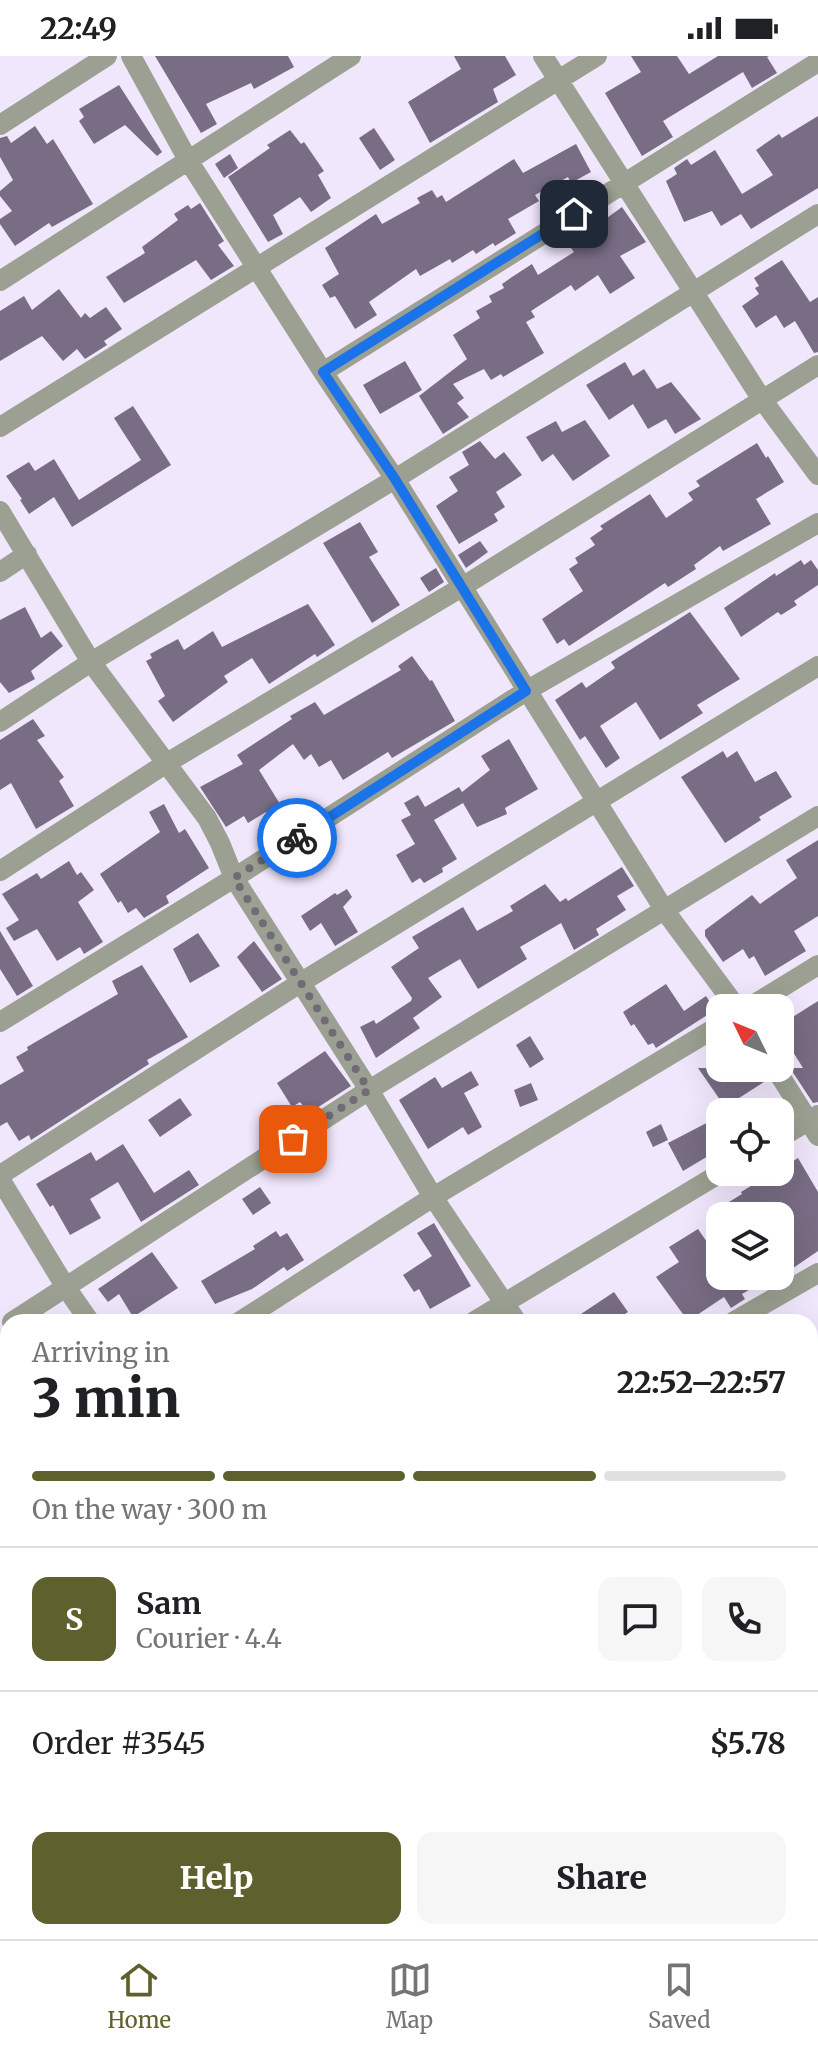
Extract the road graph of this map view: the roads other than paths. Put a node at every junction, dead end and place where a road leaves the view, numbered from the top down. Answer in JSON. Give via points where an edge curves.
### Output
{"nodes":[{"id":1,"x":107,"y":56,"type":"edge"},
{"id":2,"x":131,"y":56,"type":"edge"},
{"id":3,"x":351,"y":56,"type":"edge"},
{"id":4,"x":543,"y":56,"type":"edge"},
{"id":5,"x":597,"y":56,"type":"edge"},
{"id":6,"x":818,"y":62,"type":"edge"},
{"id":7,"x":558,"y":80,"type":"junction"},
{"id":8,"x":0,"y":125,"type":"edge"},
{"id":9,"x":188,"y":160,"type":"junction"},
{"id":10,"x":624,"y":183,"type":"junction"},
{"id":11,"x":818,"y":214,"type":"edge"},
{"id":12,"x":258,"y":268,"type":"junction"},
{"id":13,"x":0,"y":281,"type":"edge"},
{"id":14,"x":692,"y":293,"type":"junction"},
{"id":15,"x":818,"y":365,"type":"edge"},
{"id":16,"x":323,"y":372,"type":"junction"},
{"id":17,"x":761,"y":398,"type":"junction"},
{"id":18,"x":0,"y":427,"type":"edge"},
{"id":19,"x":818,"y":475,"type":"edge"},
{"id":20,"x":395,"y":479,"type":"junction"},
{"id":21,"x":0,"y":511,"type":"edge"},
{"id":22,"x":818,"y":523,"type":"edge"},
{"id":23,"x":27,"y":554,"type":"junction"},
{"id":24,"x":0,"y":572,"type":"edge"},
{"id":25,"x":462,"y":587,"type":"junction"},
{"id":26,"x":91,"y":662,"type":"junction"},
{"id":27,"x":818,"y":666,"type":"edge"},
{"id":28,"x":526,"y":691,"type":"junction"},
{"id":29,"x":0,"y":722,"type":"edge"},
{"id":30,"x":165,"y":764,"type":"junction"},
{"id":31,"x":596,"y":802,"type":"junction"},
{"id":32,"x":818,"y":816,"type":"edge"},
{"id":33,"x":0,"y":871,"type":"edge"},
{"id":34,"x":234,"y":878,"type":"junction"},
{"id":35,"x":665,"y":911,"type":"junction"},
{"id":36,"x":818,"y":965,"type":"edge"},
{"id":37,"x":300,"y":983,"type":"junction"},
{"id":38,"x":727,"y":994,"type":"edge"},
{"id":39,"x":771,"y":994,"type":"edge"},
{"id":40,"x":0,"y":1022,"type":"edge"},
{"id":41,"x":706,"y":1033,"type":"edge"},
{"id":42,"x":785,"y":1082,"type":"edge"},
{"id":43,"x":369,"y":1090,"type":"junction"},
{"id":44,"x":815,"y":1124,"type":"edge"},
{"id":45,"x":794,"y":1132,"type":"edge"},
{"id":46,"x":0,"y":1177,"type":"edge"},
{"id":47,"x":706,"y":1181,"type":"edge"},
{"id":48,"x":433,"y":1197,"type":"junction"},
{"id":49,"x":818,"y":1273,"type":"edge"},
{"id":50,"x":65,"y":1286,"type":"junction"},
{"id":51,"x":504,"y":1301,"type":"junction"},
{"id":52,"x":23,"y":1314,"type":"edge"},
{"id":53,"x":84,"y":1314,"type":"edge"},
{"id":54,"x":251,"y":1314,"type":"edge"},
{"id":55,"x":485,"y":1314,"type":"edge"},
{"id":56,"x":512,"y":1314,"type":"edge"},
{"id":57,"x":747,"y":1314,"type":"edge"}],
"edges":[{"from":1,"to":8,"type":"street"},
{"from":2,"to":9,"type":"street"},
{"from":3,"to":9,"type":"street"},
{"from":4,"to":7,"type":"street"},
{"from":5,"to":7,"type":"street"},
{"from":6,"to":10,"type":"street"},
{"from":7,"to":10,"type":"street"},
{"from":7,"to":12,"type":"street"},
{"from":9,"to":12,"type":"street"},
{"from":9,"to":13,"type":"street"},
{"from":10,"to":14,"type":"street"},
{"from":10,"to":16,"type":"street"},
{"from":11,"to":14,"type":"street"},
{"from":12,"to":16,"type":"street"},
{"from":12,"to":18,"type":"street"},
{"from":14,"to":17,"type":"street"},
{"from":14,"to":20,"type":"street"},
{"from":15,"to":17,"type":"street"},
{"from":16,"to":20,"type":"street"},
{"from":17,"to":19,"type":"street"},
{"from":17,"to":25,"type":"street"},
{"from":20,"to":25,"type":"street"},
{"from":20,"to":26,"type":"street"},
{"from":21,"to":23,"type":"street"},
{"from":22,"to":28,"type":"street"},
{"from":23,"to":24,"type":"street"},
{"from":23,"to":26,"type":"street"},
{"from":25,"to":28,"type":"street"},
{"from":25,"to":30,"type":"street"},
{"from":26,"to":29,"type":"street"},
{"from":26,"to":30,"type":"street"},
{"from":27,"to":31,"type":"street"},
{"from":28,"to":31,"type":"street"},
{"from":28,"to":34,"type":"street"},
{"from":30,"to":33,"type":"street"},
{"from":30,"to":34,"type":"street","via":[[215,831]]},
{"from":31,"to":35,"type":"street"},
{"from":31,"to":37,"type":"street"},
{"from":32,"to":35,"type":"street"},
{"from":34,"to":37,"type":"street"},
{"from":34,"to":40,"type":"street"},
{"from":35,"to":38,"type":"street"},
{"from":35,"to":43,"type":"street"},
{"from":36,"to":39,"type":"street"},
{"from":37,"to":43,"type":"street"},
{"from":37,"to":46,"type":"street"},
{"from":41,"to":48,"type":"street"},
{"from":42,"to":44,"type":"street"},
{"from":43,"to":48,"type":"street"},
{"from":43,"to":50,"type":"street"},
{"from":44,"to":45,"type":"street"},
{"from":46,"to":50,"type":"street"},
{"from":47,"to":51,"type":"street"},
{"from":48,"to":51,"type":"street"},
{"from":48,"to":54,"type":"street"},
{"from":49,"to":57,"type":"street"},
{"from":50,"to":52,"type":"street"},
{"from":50,"to":53,"type":"street"},
{"from":51,"to":55,"type":"street"},
{"from":51,"to":56,"type":"street"}]}
